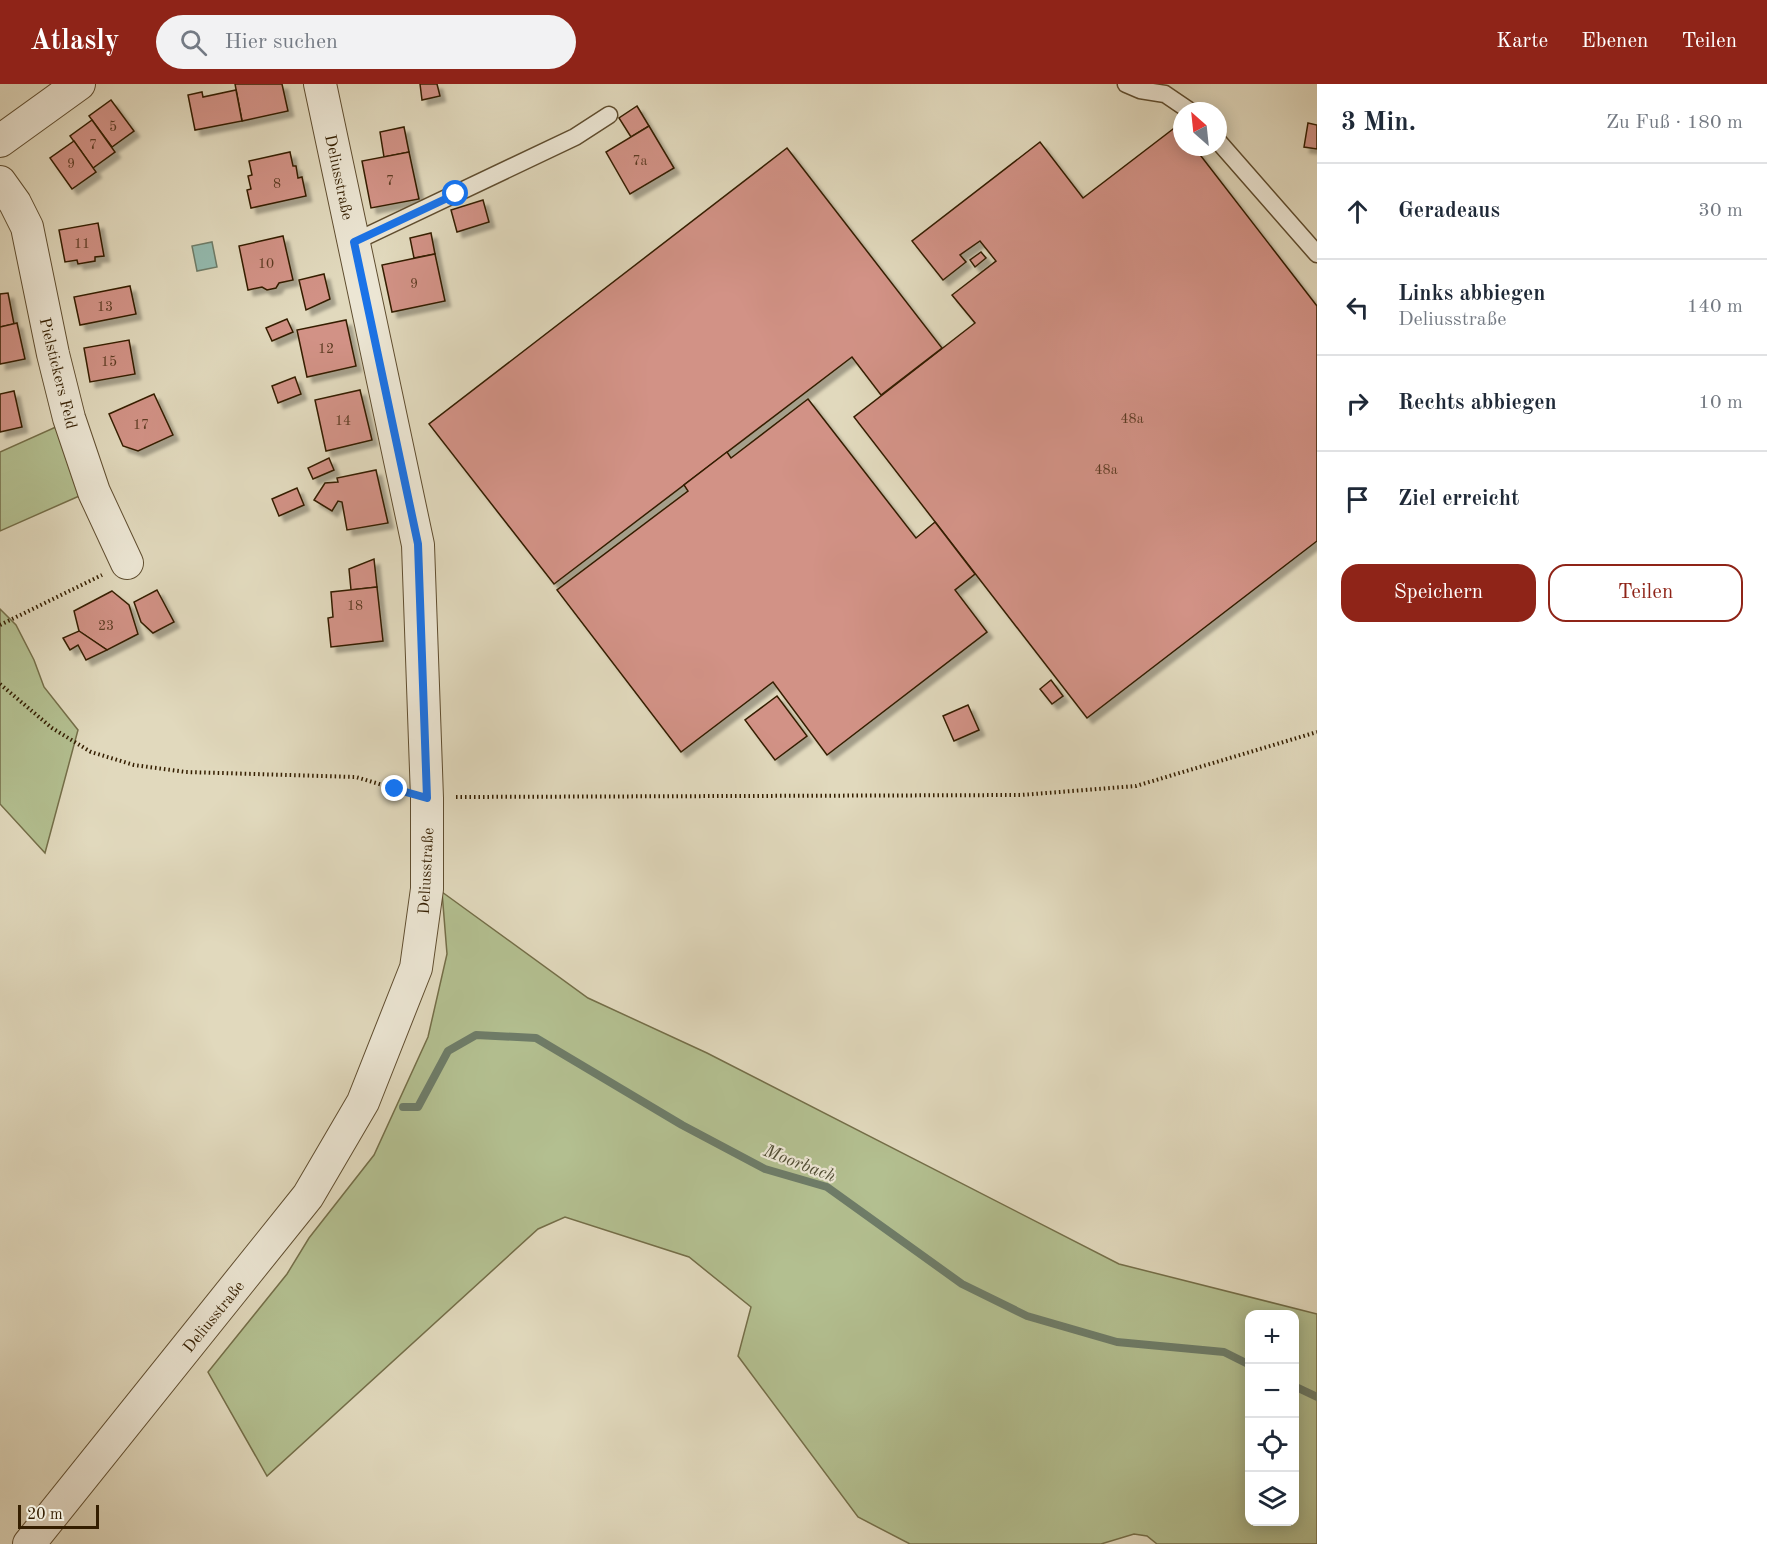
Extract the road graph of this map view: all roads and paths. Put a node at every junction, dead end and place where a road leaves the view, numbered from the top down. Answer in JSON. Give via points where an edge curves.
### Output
{"nodes":[{"id":1,"x":79,"y":84,"type":"edge"},
{"id":2,"x":320,"y":84,"type":"edge"},
{"id":3,"x":1126,"y":84,"type":"edge"},
{"id":4,"x":1177,"y":102,"type":"edge"},
{"id":5,"x":609,"y":115,"type":"dead end"},
{"id":6,"x":0,"y":141,"type":"edge"},
{"id":7,"x":1227,"y":151,"type":"edge"},
{"id":8,"x":0,"y":182,"type":"edge"},
{"id":9,"x":354,"y":242,"type":"junction"},
{"id":10,"x":1317,"y":254,"type":"edge"},
{"id":11,"x":127,"y":563,"type":"joint"},
{"id":12,"x":0,"y":625,"type":"edge"},
{"id":13,"x":0,"y":684,"type":"edge"},
{"id":14,"x":1317,"y":732,"type":"edge"},
{"id":15,"x":427,"y":798,"type":"junction"},
{"id":16,"x":29,"y":1544,"type":"edge"}],
"edges":[{"from":1,"to":6,"type":"street"},
{"from":2,"to":9,"type":"street","name":"Deliusstraße"},
{"from":3,"to":4,"type":"lane","via":[[1165,94]]},
{"from":5,"to":9,"type":"lane","via":[[575,137]]},
{"from":7,"to":10,"type":"lane"},
{"from":8,"to":11,"type":"street","name":"Pielstickers Feld","via":[[27,227],[69,418],[94,492]]},
{"from":9,"to":15,"type":"street","name":"Deliusstraße","via":[[418,544]]},
{"from":11,"to":12,"type":"path"},
{"from":13,"to":15,"type":"path","via":[[52,728],[91,752],[134,765],[186,772],[356,777]]},
{"from":14,"to":15,"type":"path","via":[[1136,786],[1021,795]]},
{"from":15,"to":16,"type":"street","name":"Deliusstraße","via":[[427,889],[416,968],[363,1102],[308,1196]]}]}
